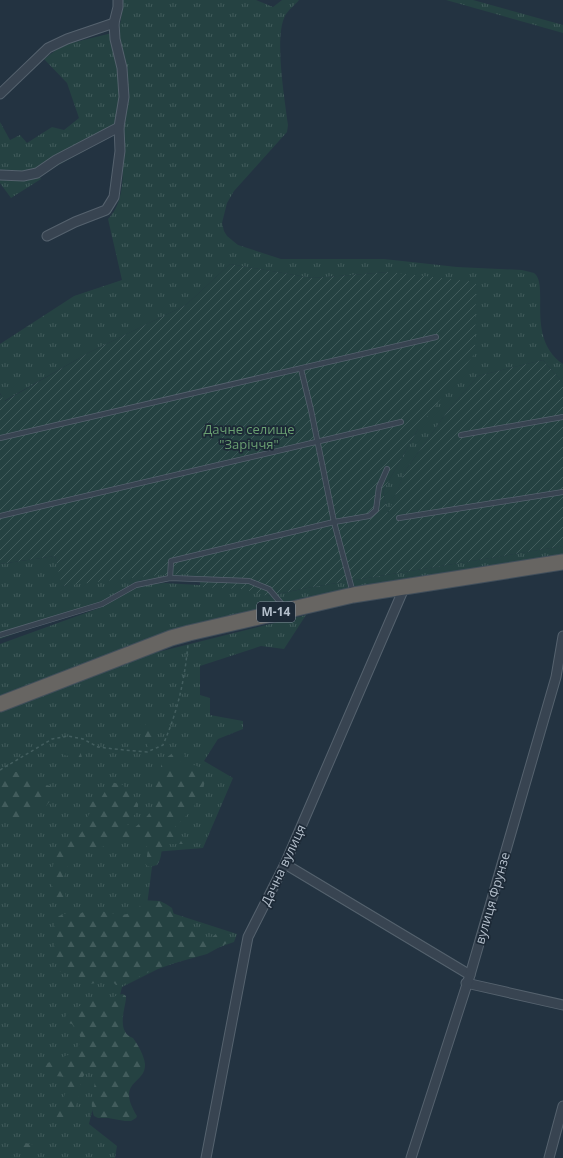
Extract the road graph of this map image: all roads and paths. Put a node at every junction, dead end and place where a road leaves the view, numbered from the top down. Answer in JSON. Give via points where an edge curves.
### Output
{"nodes":[{"id":1,"x":118,"y":0,"type":"edge"},
{"id":2,"x":114,"y":24,"type":"junction"},
{"id":3,"x":0,"y":94,"type":"edge"},
{"id":4,"x":120,"y":127,"type":"junction"},
{"id":5,"x":0,"y":175,"type":"edge"},
{"id":6,"x":47,"y":236,"type":"dead end"},
{"id":7,"x":436,"y":337,"type":"dead end"},
{"id":8,"x":301,"y":369,"type":"junction"},
{"id":9,"x":563,"y":417,"type":"edge"},
{"id":10,"x":401,"y":422,"type":"dead end"},
{"id":11,"x":461,"y":435,"type":"dead end"},
{"id":12,"x":0,"y":438,"type":"edge"},
{"id":13,"x":318,"y":442,"type":"junction"},
{"id":14,"x":387,"y":469,"type":"dead end"},
{"id":15,"x":563,"y":492,"type":"edge"},
{"id":16,"x":0,"y":516,"type":"edge"},
{"id":17,"x":399,"y":518,"type":"dead end"},
{"id":18,"x":334,"y":522,"type":"junction"},
{"id":19,"x":563,"y":562,"type":"edge"},
{"id":20,"x":170,"y":578,"type":"junction"},
{"id":21,"x":405,"y":586,"type":"junction"},
{"id":22,"x":353,"y":595,"type":"junction"},
{"id":23,"x":286,"y":609,"type":"junction"},
{"id":24,"x":189,"y":633,"type":"junction"},
{"id":25,"x":0,"y":635,"type":"edge"},
{"id":26,"x":563,"y":636,"type":"edge"},
{"id":27,"x":0,"y":704,"type":"edge"},
{"id":28,"x":0,"y":770,"type":"edge"},
{"id":29,"x":285,"y":864,"type":"junction"},
{"id":30,"x":468,"y":979,"type":"junction"},
{"id":31,"x":563,"y":1005,"type":"edge"},
{"id":32,"x":563,"y":1106,"type":"edge"},
{"id":33,"x":206,"y":1158,"type":"edge"},
{"id":34,"x":411,"y":1158,"type":"edge"},
{"id":35,"x":549,"y":1158,"type":"edge"}],
"edges":[{"from":1,"to":2,"type":"street"},
{"from":2,"to":3,"type":"street","via":[[48,48]]},
{"from":2,"to":4,"type":"street","via":[[124,97]]},
{"from":4,"to":5,"type":"street","via":[[37,172],[23,176]]},
{"from":4,"to":6,"type":"street","via":[[120,151],[114,197],[106,210]]},
{"from":7,"to":8,"type":"lane"},
{"from":8,"to":12,"type":"lane"},
{"from":8,"to":13,"type":"lane"},
{"from":9,"to":11,"type":"lane"},
{"from":10,"to":13,"type":"lane"},
{"from":13,"to":16,"type":"lane"},
{"from":13,"to":18,"type":"lane"},
{"from":14,"to":18,"type":"lane","via":[[379,487],[376,510],[369,516]]},
{"from":15,"to":17,"type":"lane"},
{"from":18,"to":20,"type":"lane","via":[[171,561]]},
{"from":18,"to":22,"type":"lane"},
{"from":19,"to":21,"type":"highway","number":"М-14"},
{"from":20,"to":23,"type":"lane","via":[[249,581],[270,588]]},
{"from":20,"to":25,"type":"lane","via":[[136,585],[102,604]]},
{"from":21,"to":22,"type":"highway","number":"М-14"},
{"from":21,"to":29,"type":"street","name":"Дачна вулиця"},
{"from":22,"to":23,"type":"highway","number":"М-14"},
{"from":23,"to":24,"type":"highway","number":"М-14"},
{"from":24,"to":27,"type":"highway","number":"М-14"},
{"from":24,"to":28,"type":"path","via":[[184,679],[175,716],[163,746],[147,752],[114,749],[98,747],[83,739],[68,736],[52,739]]},
{"from":26,"to":30,"type":"street","name":"вулиця Фрунзе","via":[[556,677]]},
{"from":29,"to":30,"type":"street"},
{"from":29,"to":33,"type":"street","name":"Дачна вулиця","via":[[248,937]]},
{"from":30,"to":31,"type":"street"},
{"from":30,"to":34,"type":"street","name":"вулиця Фрунзе"},
{"from":32,"to":35,"type":"street"}]}
